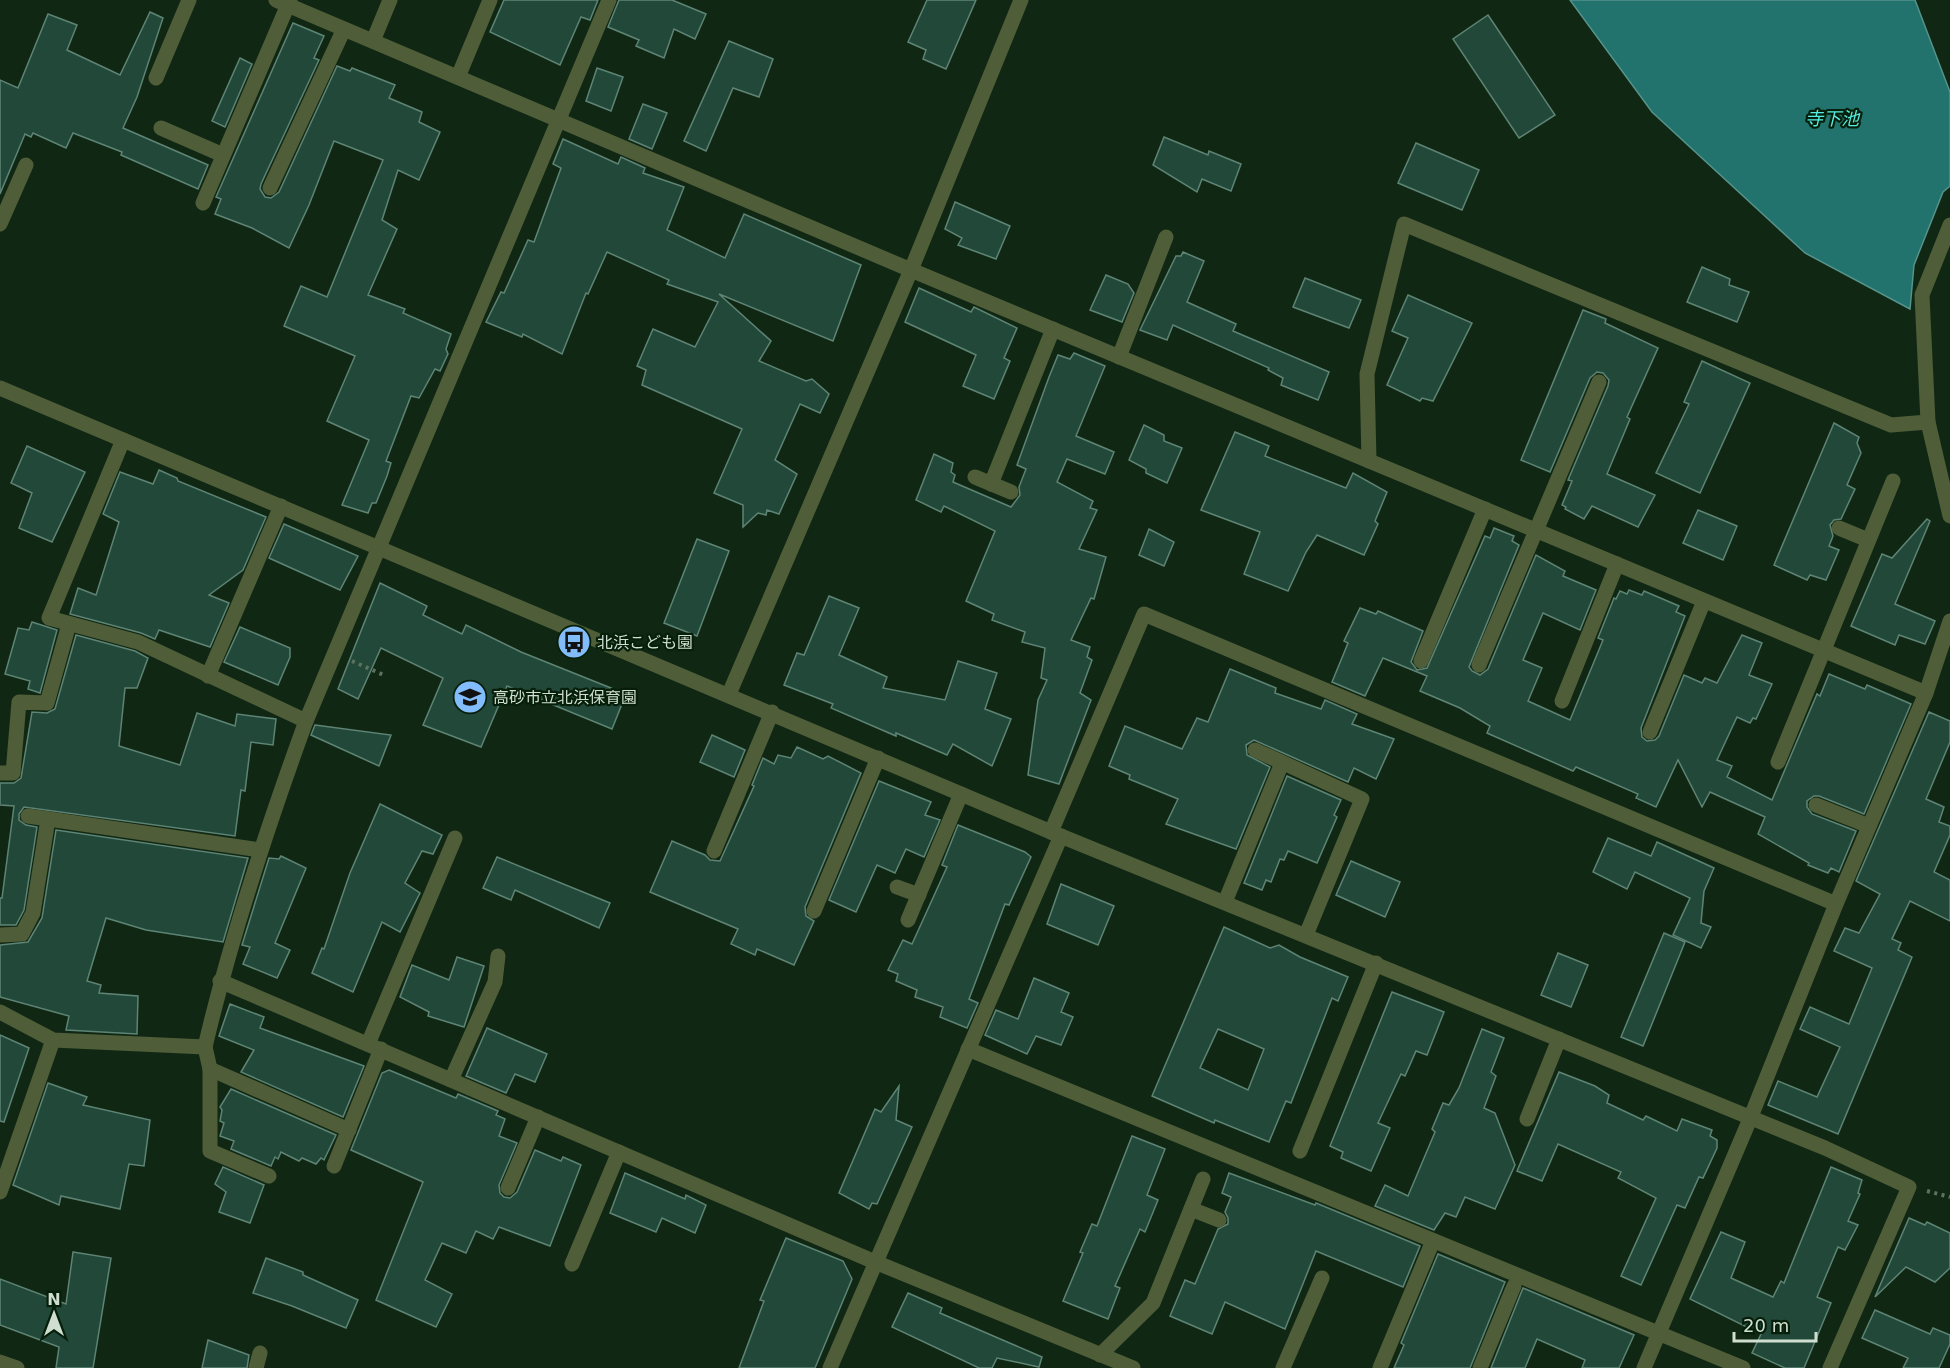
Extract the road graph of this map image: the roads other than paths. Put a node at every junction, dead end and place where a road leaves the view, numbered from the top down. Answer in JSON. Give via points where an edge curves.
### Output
{"nodes":[{"id":1,"x":189,"y":0,"type":"edge"},
{"id":2,"x":390,"y":0,"type":"edge"},
{"id":3,"x":490,"y":0,"type":"edge"},
{"id":4,"x":609,"y":0,"type":"edge"},
{"id":5,"x":1021,"y":0,"type":"edge"},
{"id":6,"x":285,"y":2,"type":"edge"},
{"id":7,"x":344,"y":29,"type":"junction"},
{"id":8,"x":373,"y":40,"type":"junction"},
{"id":9,"x":458,"y":76,"type":"junction"},
{"id":10,"x":156,"y":78,"type":"dead end"},
{"id":11,"x":559,"y":119,"type":"junction"},
{"id":12,"x":161,"y":128,"type":"dead end"},
{"id":13,"x":223,"y":155,"type":"junction"},
{"id":14,"x":26,"y":165,"type":"dead end"},
{"id":15,"x":270,"y":188,"type":"dead end"},
{"id":16,"x":203,"y":203,"type":"dead end"},
{"id":17,"x":0,"y":224,"type":"edge"},
{"id":18,"x":1950,"y":225,"type":"edge"},
{"id":19,"x":1166,"y":237,"type":"dead end"},
{"id":20,"x":911,"y":270,"type":"junction"},
{"id":21,"x":1053,"y":329,"type":"junction"},
{"id":22,"x":1119,"y":357,"type":"junction"},
{"id":23,"x":1599,"y":382,"type":"dead end"},
{"id":24,"x":0,"y":388,"type":"edge"},
{"id":25,"x":1928,"y":422,"type":"junction"},
{"id":26,"x":123,"y":440,"type":"junction"},
{"id":27,"x":1369,"y":461,"type":"junction"},
{"id":28,"x":975,"y":477,"type":"dead end"},
{"id":29,"x":1893,"y":481,"type":"dead end"},
{"id":30,"x":991,"y":484,"type":"junction"},
{"id":31,"x":1011,"y":492,"type":"dead end"},
{"id":32,"x":281,"y":506,"type":"junction"},
{"id":33,"x":1485,"y":509,"type":"junction"},
{"id":34,"x":1950,"y":516,"type":"edge"},
{"id":35,"x":1839,"y":528,"type":"dead end"},
{"id":36,"x":1537,"y":531,"type":"junction"},
{"id":37,"x":1868,"y":540,"type":"junction"},
{"id":38,"x":379,"y":548,"type":"junction"},
{"id":39,"x":1617,"y":564,"type":"junction"},
{"id":40,"x":1704,"y":601,"type":"junction"},
{"id":41,"x":1950,"y":621,"type":"edge"},
{"id":42,"x":69,"y":624,"type":"junction"},
{"id":43,"x":1822,"y":650,"type":"junction"},
{"id":44,"x":1421,"y":661,"type":"dead end"},
{"id":45,"x":1479,"y":665,"type":"dead end"},
{"id":46,"x":208,"y":676,"type":"junction"},
{"id":47,"x":1926,"y":693,"type":"junction"},
{"id":48,"x":729,"y":694,"type":"junction"},
{"id":49,"x":1562,"y":701,"type":"dead end"},
{"id":50,"x":771,"y":712,"type":"junction"},
{"id":51,"x":306,"y":721,"type":"junction"},
{"id":52,"x":1650,"y":732,"type":"dead end"},
{"id":53,"x":1255,"y":750,"type":"dead end"},
{"id":54,"x":878,"y":758,"type":"junction"},
{"id":55,"x":1778,"y":762,"type":"dead end"},
{"id":56,"x":1282,"y":763,"type":"junction"},
{"id":57,"x":0,"y":773,"type":"edge"},
{"id":58,"x":961,"y":794,"type":"junction"},
{"id":59,"x":1816,"y":805,"type":"dead end"},
{"id":60,"x":28,"y":816,"type":"dead end"},
{"id":61,"x":48,"y":819,"type":"junction"},
{"id":62,"x":1869,"y":826,"type":"junction"},
{"id":63,"x":1056,"y":834,"type":"junction"},
{"id":64,"x":455,"y":838,"type":"dead end"},
{"id":65,"x":260,"y":850,"type":"junction"},
{"id":66,"x":714,"y":851,"type":"dead end"},
{"id":67,"x":897,"y":887,"type":"dead end"},
{"id":68,"x":919,"y":895,"type":"junction"},
{"id":69,"x":1225,"y":902,"type":"junction"},
{"id":70,"x":1836,"y":904,"type":"junction"},
{"id":71,"x":814,"y":911,"type":"dead end"},
{"id":72,"x":908,"y":920,"type":"dead end"},
{"id":73,"x":1306,"y":934,"type":"junction"},
{"id":74,"x":0,"y":936,"type":"edge"},
{"id":75,"x":498,"y":956,"type":"dead end"},
{"id":76,"x":1376,"y":963,"type":"junction"},
{"id":77,"x":220,"y":981,"type":"junction"},
{"id":78,"x":0,"y":1012,"type":"edge"},
{"id":79,"x":1559,"y":1039,"type":"junction"},
{"id":80,"x":53,"y":1040,"type":"junction"},
{"id":81,"x":205,"y":1047,"type":"junction"},
{"id":82,"x":374,"y":1047,"type":"junction"},
{"id":83,"x":968,"y":1049,"type":"junction"},
{"id":84,"x":210,"y":1068,"type":"junction"},
{"id":85,"x":451,"y":1080,"type":"junction"},
{"id":86,"x":538,"y":1117,"type":"junction"},
{"id":87,"x":1527,"y":1119,"type":"dead end"},
{"id":88,"x":1750,"y":1119,"type":"junction"},
{"id":89,"x":349,"y":1130,"type":"junction"},
{"id":90,"x":1300,"y":1151,"type":"dead end"},
{"id":91,"x":619,"y":1152,"type":"junction"},
{"id":92,"x":334,"y":1166,"type":"dead end"},
{"id":93,"x":268,"y":1176,"type":"dead end"},
{"id":94,"x":1203,"y":1179,"type":"dead end"},
{"id":95,"x":508,"y":1188,"type":"dead end"},
{"id":96,"x":0,"y":1192,"type":"edge"},
{"id":97,"x":1191,"y":1209,"type":"junction"},
{"id":98,"x":1218,"y":1220,"type":"dead end"},
{"id":99,"x":1430,"y":1248,"type":"dead end"},
{"id":100,"x":875,"y":1262,"type":"junction"},
{"id":101,"x":572,"y":1264,"type":"dead end"},
{"id":102,"x":1322,"y":1278,"type":"dead end"},
{"id":103,"x":1514,"y":1286,"type":"dead end"},
{"id":104,"x":1658,"y":1335,"type":"junction"},
{"id":105,"x":1100,"y":1355,"type":"junction"},
{"id":106,"x":0,"y":1362,"type":"edge"},
{"id":107,"x":17,"y":1368,"type":"edge"},
{"id":108,"x":830,"y":1368,"type":"edge"},
{"id":109,"x":1133,"y":1368,"type":"edge"},
{"id":110,"x":1283,"y":1368,"type":"edge"},
{"id":111,"x":1380,"y":1368,"type":"edge"},
{"id":112,"x":1480,"y":1368,"type":"edge"},
{"id":113,"x":1644,"y":1368,"type":"edge"},
{"id":114,"x":1743,"y":1368,"type":"edge"},
{"id":115,"x":1830,"y":1368,"type":"edge"}],
"edges":[{"from":1,"to":10,"type":"street"},
{"from":2,"to":8,"type":"street"},
{"from":3,"to":9,"type":"street"},
{"from":4,"to":11,"type":"street"},
{"from":5,"to":20,"type":"street"},
{"from":6,"to":7,"type":"street"},
{"from":6,"to":13,"type":"street"},
{"from":7,"to":8,"type":"street"},
{"from":7,"to":15,"type":"street"},
{"from":8,"to":9,"type":"street"},
{"from":9,"to":11,"type":"street"},
{"from":11,"to":20,"type":"street"},
{"from":11,"to":38,"type":"street"},
{"from":12,"to":13,"type":"street"},
{"from":13,"to":16,"type":"street"},
{"from":14,"to":17,"type":"street"},
{"from":18,"to":25,"type":"street","via":[[1922,295]]},
{"from":19,"to":22,"type":"street"},
{"from":20,"to":21,"type":"street"},
{"from":20,"to":48,"type":"street"},
{"from":21,"to":22,"type":"street"},
{"from":21,"to":30,"type":"street"},
{"from":22,"to":27,"type":"street"},
{"from":23,"to":36,"type":"street"},
{"from":24,"to":26,"type":"street"},
{"from":25,"to":27,"type":"street","via":[[1891,425],[1404,224],[1367,374]]},
{"from":25,"to":34,"type":"street"},
{"from":26,"to":32,"type":"street"},
{"from":26,"to":42,"type":"street","via":[[49,618]]},
{"from":27,"to":33,"type":"street"},
{"from":28,"to":30,"type":"street"},
{"from":29,"to":37,"type":"street"},
{"from":30,"to":31,"type":"street"},
{"from":32,"to":38,"type":"street"},
{"from":32,"to":46,"type":"street"},
{"from":33,"to":36,"type":"street"},
{"from":33,"to":44,"type":"street"},
{"from":35,"to":37,"type":"street"},
{"from":36,"to":39,"type":"street"},
{"from":36,"to":45,"type":"street"},
{"from":37,"to":43,"type":"street"},
{"from":38,"to":48,"type":"street"},
{"from":38,"to":51,"type":"street"},
{"from":39,"to":40,"type":"street"},
{"from":39,"to":49,"type":"street"},
{"from":40,"to":43,"type":"street"},
{"from":40,"to":52,"type":"street"},
{"from":41,"to":47,"type":"street"},
{"from":42,"to":46,"type":"street","via":[[138,642]]},
{"from":42,"to":57,"type":"street","via":[[47,703],[19,702],[13,773]]},
{"from":43,"to":47,"type":"street"},
{"from":43,"to":55,"type":"street"},
{"from":46,"to":51,"type":"street"},
{"from":47,"to":62,"type":"street"},
{"from":48,"to":50,"type":"street"},
{"from":50,"to":54,"type":"street"},
{"from":50,"to":66,"type":"street"},
{"from":51,"to":65,"type":"street"},
{"from":53,"to":56,"type":"street"},
{"from":54,"to":58,"type":"street"},
{"from":54,"to":71,"type":"street"},
{"from":56,"to":69,"type":"street"},
{"from":56,"to":73,"type":"street","via":[[1362,799]]},
{"from":58,"to":63,"type":"street"},
{"from":58,"to":68,"type":"street"},
{"from":59,"to":62,"type":"street"},
{"from":60,"to":61,"type":"street"},
{"from":61,"to":65,"type":"street"},
{"from":61,"to":74,"type":"street","via":[[33,913],[21,934]]},
{"from":62,"to":70,"type":"street"},
{"from":63,"to":69,"type":"street"},
{"from":63,"to":70,"type":"street","via":[[1144,614]]},
{"from":63,"to":83,"type":"street"},
{"from":64,"to":82,"type":"street"},
{"from":65,"to":77,"type":"street"},
{"from":67,"to":68,"type":"street"},
{"from":68,"to":72,"type":"street"},
{"from":69,"to":73,"type":"street"},
{"from":70,"to":88,"type":"street"},
{"from":73,"to":76,"type":"street"},
{"from":75,"to":85,"type":"street","via":[[495,982]]},
{"from":76,"to":79,"type":"street"},
{"from":76,"to":90,"type":"street"},
{"from":77,"to":81,"type":"street"},
{"from":77,"to":82,"type":"street"},
{"from":78,"to":80,"type":"street"},
{"from":79,"to":87,"type":"street"},
{"from":79,"to":88,"type":"street"},
{"from":80,"to":81,"type":"street"},
{"from":80,"to":96,"type":"street"},
{"from":81,"to":84,"type":"street"},
{"from":82,"to":85,"type":"street"},
{"from":82,"to":89,"type":"street"},
{"from":83,"to":100,"type":"street"},
{"from":83,"to":104,"type":"street"},
{"from":84,"to":89,"type":"street"},
{"from":84,"to":93,"type":"street","via":[[210,1150]]},
{"from":85,"to":86,"type":"street"},
{"from":86,"to":91,"type":"street"},
{"from":86,"to":95,"type":"street"},
{"from":88,"to":104,"type":"street"},
{"from":88,"to":115,"type":"street","via":[[1909,1187]]},
{"from":89,"to":92,"type":"street"},
{"from":91,"to":100,"type":"street"},
{"from":91,"to":101,"type":"street"},
{"from":94,"to":97,"type":"street"},
{"from":97,"to":98,"type":"street"},
{"from":97,"to":105,"type":"street","via":[[1153,1303]]},
{"from":99,"to":111,"type":"street"},
{"from":100,"to":105,"type":"street"},
{"from":100,"to":108,"type":"street"},
{"from":102,"to":110,"type":"street"},
{"from":103,"to":112,"type":"street"},
{"from":104,"to":113,"type":"street"},
{"from":104,"to":114,"type":"street"},
{"from":105,"to":109,"type":"street"},
{"from":106,"to":107,"type":"street"}]}
